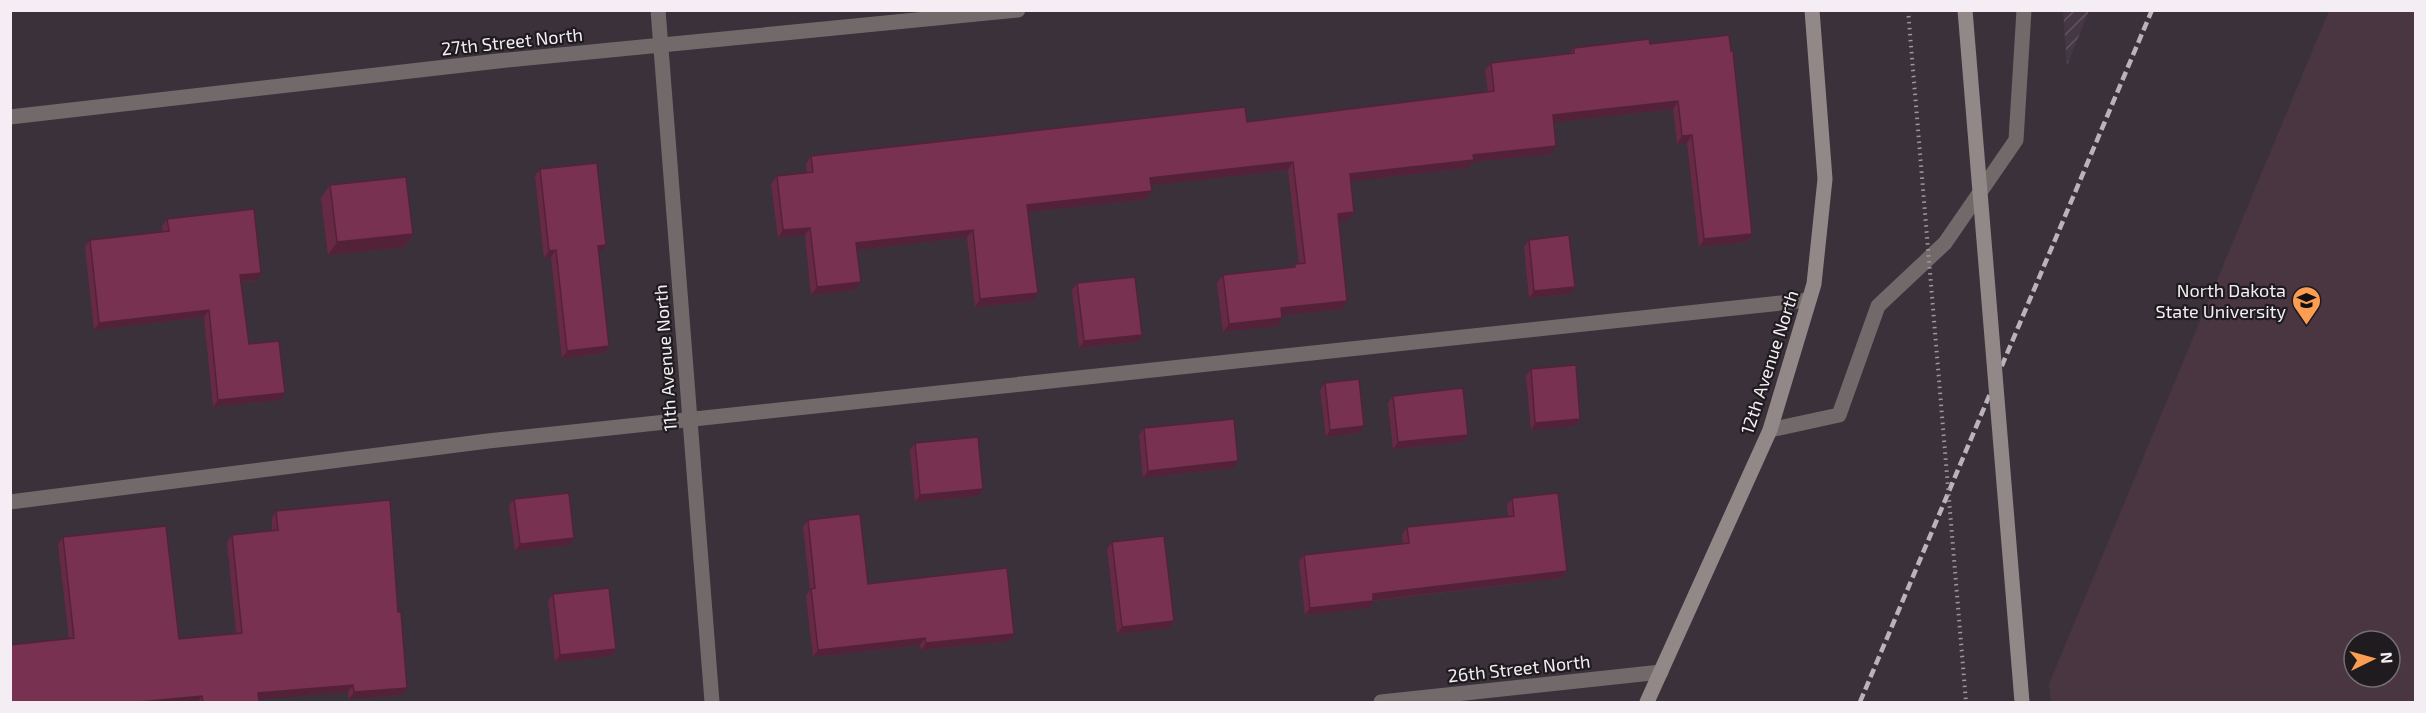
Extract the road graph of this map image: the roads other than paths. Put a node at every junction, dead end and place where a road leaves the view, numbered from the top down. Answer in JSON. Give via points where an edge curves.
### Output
{"nodes":[{"id":1,"x":658,"y":10,"type":"edge"},
{"id":2,"x":1018,"y":10,"type":"edge"},
{"id":3,"x":1812,"y":10,"type":"edge"},
{"id":4,"x":1965,"y":10,"type":"edge"},
{"id":5,"x":2024,"y":10,"type":"edge"},
{"id":6,"x":660,"y":46,"type":"junction"},
{"id":7,"x":10,"y":117,"type":"edge"},
{"id":8,"x":1809,"y":300,"type":"junction"},
{"id":9,"x":689,"y":420,"type":"junction"},
{"id":10,"x":1770,"y":430,"type":"junction"},
{"id":11,"x":10,"y":502,"type":"edge"},
{"id":12,"x":1660,"y":672,"type":"junction"},
{"id":13,"x":711,"y":702,"type":"edge"},
{"id":14,"x":1381,"y":702,"type":"edge"},
{"id":15,"x":1647,"y":702,"type":"edge"},
{"id":16,"x":2022,"y":702,"type":"edge"}],
"edges":[{"from":1,"to":6,"type":"street","name":"11th Avenue North"},
{"from":2,"to":6,"type":"street","name":"27th Street North"},
{"from":3,"to":8,"type":"street","name":"12th Avenue North","via":[[1825,178]]},
{"from":4,"to":16,"type":"street","bridge":true},
{"from":5,"to":10,"type":"street","via":[[2016,140],[1945,243],[1878,306],[1839,415]]},
{"from":6,"to":7,"type":"street","name":"27th Street North"},
{"from":6,"to":9,"type":"street","name":"11th Avenue North"},
{"from":8,"to":9,"type":"street"},
{"from":8,"to":10,"type":"street","name":"12th Avenue North"},
{"from":9,"to":11,"type":"street","via":[[488,441]]},
{"from":9,"to":13,"type":"street","name":"11th Avenue North"},
{"from":10,"to":12,"type":"street","name":"12th Avenue North"},
{"from":12,"to":14,"type":"street","name":"26th Street North"},
{"from":12,"to":15,"type":"street","name":"12th Avenue North"}]}
